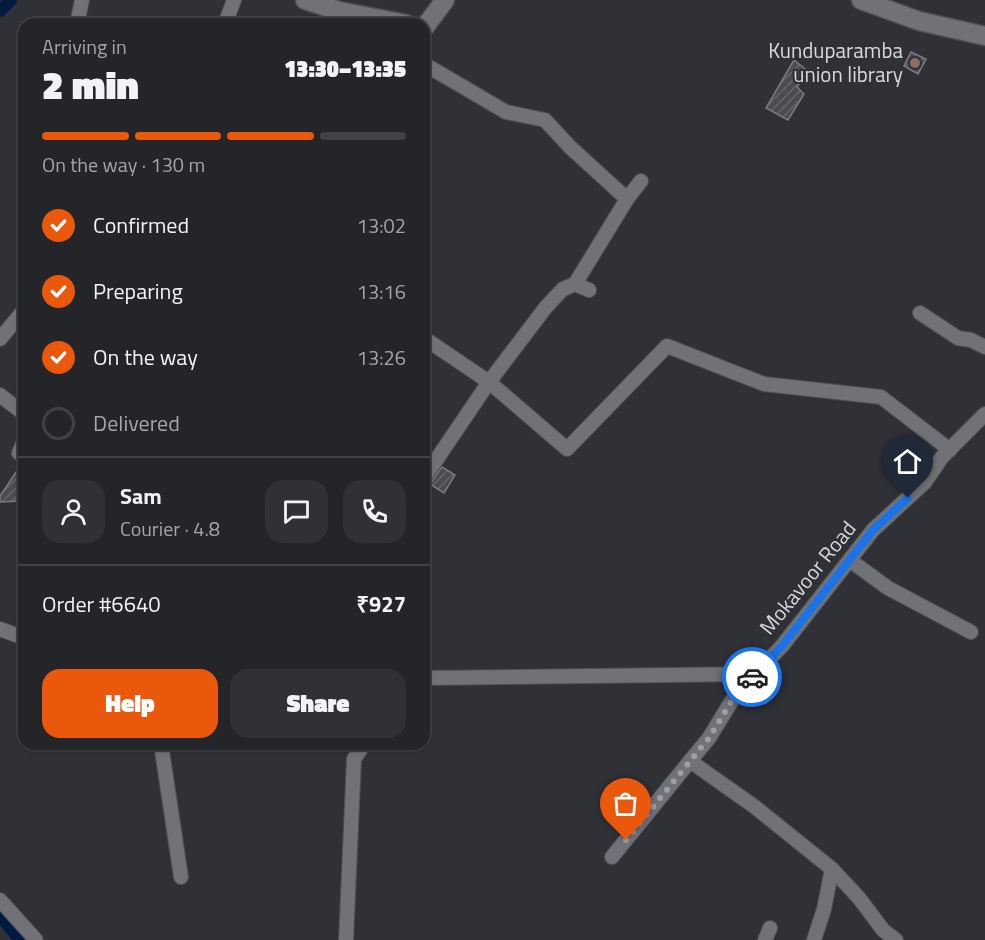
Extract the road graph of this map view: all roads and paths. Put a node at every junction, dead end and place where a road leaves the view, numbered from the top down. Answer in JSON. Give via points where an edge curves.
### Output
{"nodes":[{"id":1,"x":82,"y":0,"type":"edge"},
{"id":2,"x":234,"y":0,"type":"edge"},
{"id":3,"x":304,"y":0,"type":"edge"},
{"id":4,"x":445,"y":0,"type":"edge"},
{"id":5,"x":871,"y":2,"type":"edge"},
{"id":6,"x":78,"y":18,"type":"edge"},
{"id":7,"x":227,"y":18,"type":"edge"},
{"id":8,"x":377,"y":18,"type":"edge"},
{"id":9,"x":430,"y":21,"type":"edge"},
{"id":10,"x":983,"y":33,"type":"edge"},
{"id":11,"x":430,"y":68,"type":"edge"},
{"id":12,"x":641,"y":181,"type":"dead end"},
{"id":13,"x":627,"y":199,"type":"junction"},
{"id":14,"x":575,"y":284,"type":"junction"},
{"id":15,"x":589,"y":291,"type":"dead end"},
{"id":16,"x":920,"y":313,"type":"dead end"},
{"id":17,"x":18,"y":317,"type":"edge"},
{"id":18,"x":0,"y":339,"type":"edge"},
{"id":19,"x":430,"y":342,"type":"edge"},
{"id":20,"x":985,"y":347,"type":"edge"},
{"id":21,"x":489,"y":382,"type":"junction"},
{"id":22,"x":0,"y":394,"type":"edge"},
{"id":23,"x":18,"y":409,"type":"edge"},
{"id":24,"x":985,"y":414,"type":"edge"},
{"id":25,"x":950,"y":450,"type":"junction"},
{"id":26,"x":430,"y":469,"type":"edge"},
{"id":27,"x":850,"y":561,"type":"junction"},
{"id":28,"x":0,"y":629,"type":"edge"},
{"id":29,"x":971,"y":632,"type":"dead end"},
{"id":30,"x":18,"y":636,"type":"edge"},
{"id":31,"x":755,"y":674,"type":"junction"},
{"id":32,"x":430,"y":678,"type":"edge"},
{"id":33,"x":162,"y":750,"type":"edge"},
{"id":34,"x":360,"y":750,"type":"edge"},
{"id":35,"x":690,"y":761,"type":"junction"},
{"id":36,"x":612,"y":857,"type":"dead end"},
{"id":37,"x":832,"y":869,"type":"junction"},
{"id":38,"x":181,"y":878,"type":"dead end"},
{"id":39,"x":0,"y":900,"type":"edge"},
{"id":40,"x":36,"y":940,"type":"edge"},
{"id":41,"x":346,"y":940,"type":"edge"},
{"id":42,"x":814,"y":940,"type":"edge"},
{"id":43,"x":896,"y":940,"type":"edge"}],
"edges":[{"from":1,"to":6,"type":"street"},
{"from":2,"to":7,"type":"street"},
{"from":3,"to":8,"type":"main road"},
{"from":4,"to":9,"type":"main road"},
{"from":5,"to":10,"type":"main road","via":[[919,21]]},
{"from":11,"to":13,"type":"street","via":[[506,112],[545,120]]},
{"from":12,"to":13,"type":"street"},
{"from":13,"to":14,"type":"street"},
{"from":14,"to":15,"type":"street"},
{"from":14,"to":21,"type":"street","via":[[563,289],[546,307]]},
{"from":16,"to":20,"type":"street","via":[[958,338]]},
{"from":17,"to":18,"type":"street"},
{"from":19,"to":21,"type":"street"},
{"from":21,"to":25,"type":"street","via":[[567,449],[667,346],[764,384],[881,398]]},
{"from":21,"to":26,"type":"street"},
{"from":22,"to":23,"type":"street"},
{"from":24,"to":25,"type":"street","name":"Mokavoor Road"},
{"from":25,"to":27,"type":"street","name":"Mokavoor Road","via":[[926,482],[873,530]]},
{"from":27,"to":29,"type":"street","via":[[888,588]]},
{"from":27,"to":31,"type":"street","name":"Mokavoor Road"},
{"from":28,"to":30,"type":"street"},
{"from":31,"to":32,"type":"street"},
{"from":31,"to":35,"type":"street","name":"Mokavoor Road","via":[[736,694]]},
{"from":33,"to":38,"type":"street"},
{"from":34,"to":41,"type":"street","via":[[354,759]]},
{"from":35,"to":36,"type":"street","name":"Mokavoor Road"},
{"from":35,"to":37,"type":"street"},
{"from":37,"to":42,"type":"street","via":[[825,909]]},
{"from":37,"to":43,"type":"street"},
{"from":39,"to":40,"type":"street"}]}
